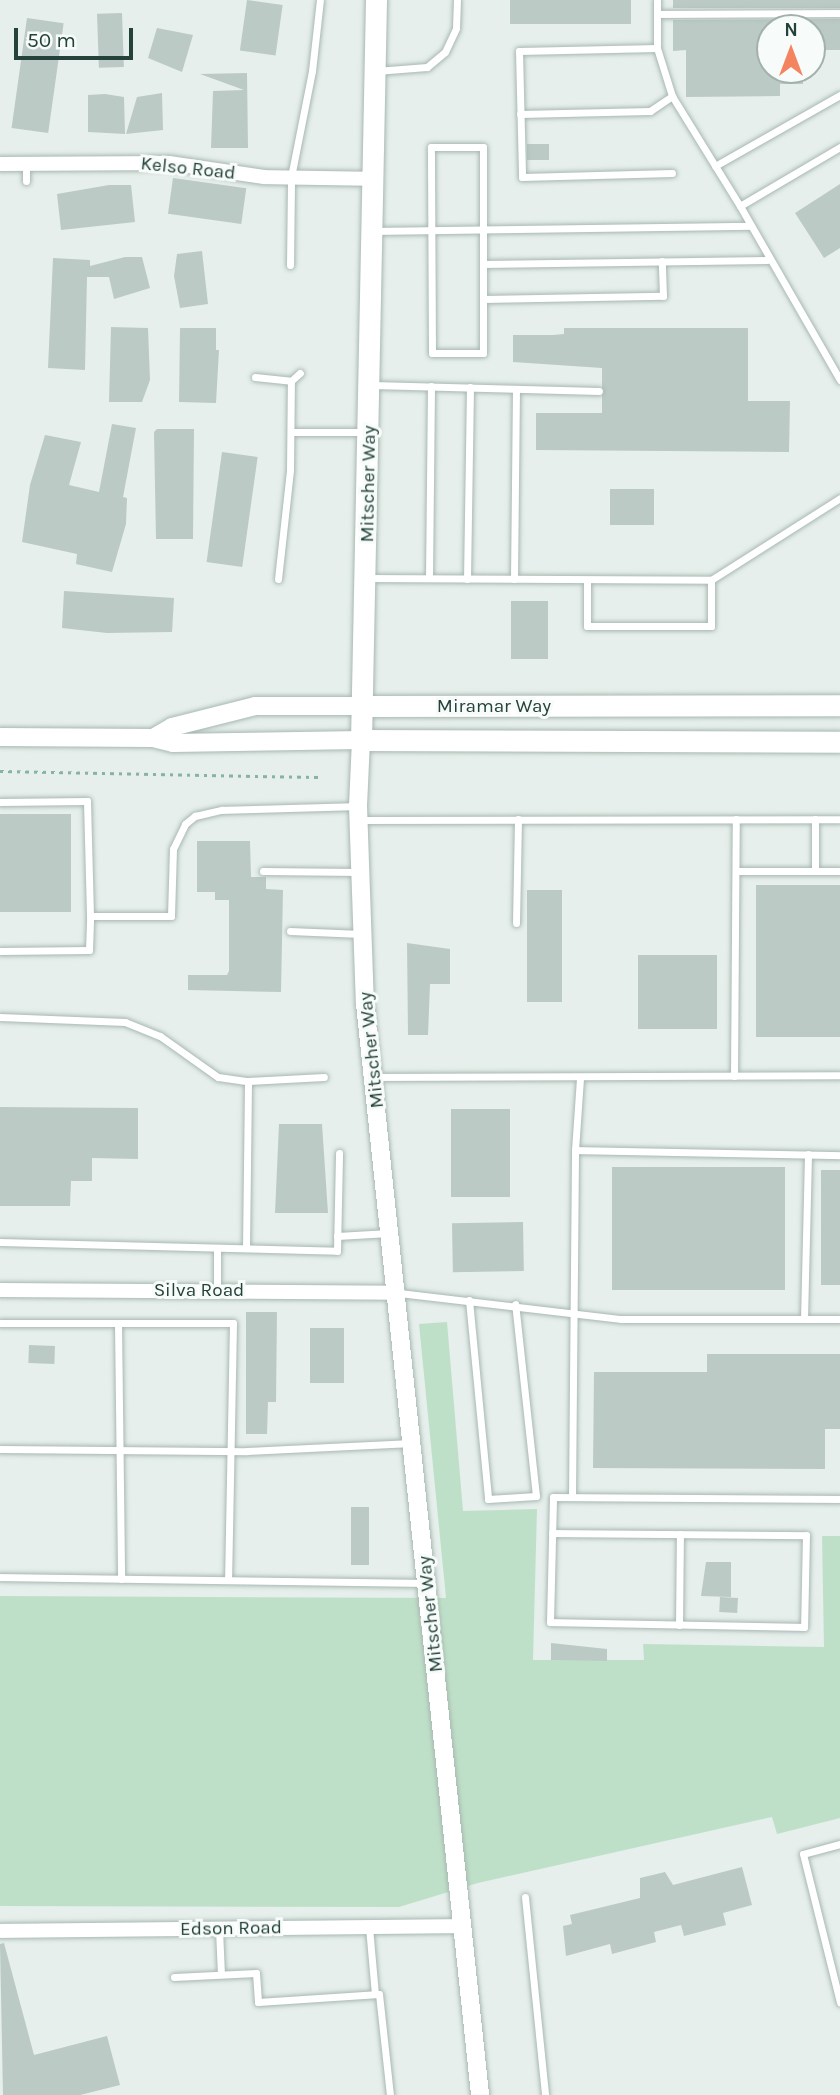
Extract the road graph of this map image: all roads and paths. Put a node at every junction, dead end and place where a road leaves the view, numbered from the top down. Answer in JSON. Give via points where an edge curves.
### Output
{"nodes":[{"id":1,"x":320,"y":0,"type":"edge"},
{"id":2,"x":376,"y":0,"type":"edge"},
{"id":3,"x":457,"y":0,"type":"edge"},
{"id":4,"x":657,"y":0,"type":"edge"},
{"id":5,"x":840,"y":13,"type":"edge"},
{"id":6,"x":657,"y":14,"type":"junction"},
{"id":7,"x":657,"y":48,"type":"junction"},
{"id":8,"x":375,"y":71,"type":"junction"},
{"id":9,"x":840,"y":95,"type":"edge"},
{"id":10,"x":672,"y":96,"type":"junction"},
{"id":11,"x":520,"y":114,"type":"junction"},
{"id":12,"x":840,"y":147,"type":"edge"},
{"id":13,"x":0,"y":164,"type":"edge"},
{"id":14,"x":26,"y":164,"type":"junction"},
{"id":15,"x":715,"y":166,"type":"junction"},
{"id":16,"x":672,"y":173,"type":"dead end"},
{"id":17,"x":290,"y":177,"type":"junction"},
{"id":18,"x":376,"y":179,"type":"junction"},
{"id":19,"x":26,"y":181,"type":"dead end"},
{"id":20,"x":740,"y":206,"type":"junction"},
{"id":21,"x":750,"y":226,"type":"junction"},
{"id":22,"x":483,"y":228,"type":"junction"},
{"id":23,"x":432,"y":229,"type":"junction"},
{"id":24,"x":375,"y":231,"type":"junction"},
{"id":25,"x":767,"y":260,"type":"junction"},
{"id":26,"x":662,"y":261,"type":"junction"},
{"id":27,"x":483,"y":264,"type":"junction"},
{"id":28,"x":290,"y":265,"type":"dead end"},
{"id":29,"x":483,"y":299,"type":"junction"},
{"id":30,"x":300,"y":373,"type":"dead end"},
{"id":31,"x":255,"y":377,"type":"dead end"},
{"id":32,"x":840,"y":380,"type":"edge"},
{"id":33,"x":290,"y":381,"type":"junction"},
{"id":34,"x":372,"y":384,"type":"junction"},
{"id":35,"x":431,"y":386,"type":"junction"},
{"id":36,"x":470,"y":387,"type":"junction"},
{"id":37,"x":516,"y":389,"type":"junction"},
{"id":38,"x":599,"y":391,"type":"dead end"},
{"id":39,"x":292,"y":432,"type":"junction"},
{"id":40,"x":370,"y":432,"type":"junction"},
{"id":41,"x":840,"y":498,"type":"edge"},
{"id":42,"x":368,"y":578,"type":"junction"},
{"id":43,"x":278,"y":579,"type":"dead end"},
{"id":44,"x":429,"y":579,"type":"junction"},
{"id":45,"x":467,"y":579,"type":"junction"},
{"id":46,"x":514,"y":579,"type":"junction"},
{"id":47,"x":587,"y":580,"type":"junction"},
{"id":48,"x":711,"y":580,"type":"junction"},
{"id":49,"x":840,"y":705,"type":"edge"},
{"id":50,"x":364,"y":706,"type":"junction"},
{"id":51,"x":0,"y":737,"type":"edge"},
{"id":52,"x":153,"y":738,"type":"junction"},
{"id":53,"x":361,"y":740,"type":"junction"},
{"id":54,"x":840,"y":742,"type":"edge"},
{"id":55,"x":0,"y":771,"type":"edge"},
{"id":56,"x":318,"y":777,"type":"dead end"},
{"id":57,"x":0,"y":802,"type":"edge"},
{"id":58,"x":358,"y":813,"type":"junction"},
{"id":59,"x":518,"y":819,"type":"junction"},
{"id":60,"x":736,"y":819,"type":"junction"},
{"id":61,"x":815,"y":819,"type":"junction"},
{"id":62,"x":840,"y":819,"type":"edge"},
{"id":63,"x":263,"y":870,"type":"dead end"},
{"id":64,"x":736,"y":871,"type":"junction"},
{"id":65,"x":815,"y":871,"type":"junction"},
{"id":66,"x":840,"y":871,"type":"edge"},
{"id":67,"x":360,"y":872,"type":"junction"},
{"id":68,"x":90,"y":916,"type":"junction"},
{"id":69,"x":516,"y":923,"type":"dead end"},
{"id":70,"x":290,"y":931,"type":"dead end"},
{"id":71,"x":362,"y":934,"type":"junction"},
{"id":72,"x":0,"y":951,"type":"edge"},
{"id":73,"x":0,"y":1017,"type":"edge"},
{"id":74,"x":840,"y":1075,"type":"edge"},
{"id":75,"x":734,"y":1076,"type":"junction"},
{"id":76,"x":324,"y":1077,"type":"dead end"},
{"id":77,"x":375,"y":1077,"type":"junction"},
{"id":78,"x":580,"y":1078,"type":"junction"},
{"id":79,"x":248,"y":1081,"type":"junction"},
{"id":80,"x":575,"y":1150,"type":"junction"},
{"id":81,"x":339,"y":1153,"type":"dead end"},
{"id":82,"x":808,"y":1154,"type":"junction"},
{"id":83,"x":840,"y":1155,"type":"edge"},
{"id":84,"x":391,"y":1233,"type":"junction"},
{"id":85,"x":337,"y":1236,"type":"junction"},
{"id":86,"x":0,"y":1242,"type":"edge"},
{"id":87,"x":217,"y":1248,"type":"junction"},
{"id":88,"x":246,"y":1248,"type":"junction"},
{"id":89,"x":0,"y":1290,"type":"edge"},
{"id":90,"x":217,"y":1291,"type":"junction"},
{"id":91,"x":398,"y":1293,"type":"junction"},
{"id":92,"x":469,"y":1300,"type":"junction"},
{"id":93,"x":515,"y":1304,"type":"junction"},
{"id":94,"x":575,"y":1310,"type":"junction"},
{"id":95,"x":804,"y":1319,"type":"junction"},
{"id":96,"x":840,"y":1319,"type":"edge"},
{"id":97,"x":0,"y":1323,"type":"edge"},
{"id":98,"x":118,"y":1323,"type":"junction"},
{"id":99,"x":413,"y":1443,"type":"junction"},
{"id":100,"x":0,"y":1449,"type":"edge"},
{"id":101,"x":119,"y":1450,"type":"junction"},
{"id":102,"x":228,"y":1451,"type":"junction"},
{"id":103,"x":536,"y":1496,"type":"junction"},
{"id":104,"x":553,"y":1497,"type":"junction"},
{"id":105,"x":572,"y":1497,"type":"junction"},
{"id":106,"x":840,"y":1499,"type":"edge"},
{"id":107,"x":552,"y":1533,"type":"junction"},
{"id":108,"x":680,"y":1534,"type":"junction"},
{"id":109,"x":0,"y":1577,"type":"edge"},
{"id":110,"x":121,"y":1579,"type":"junction"},
{"id":111,"x":228,"y":1580,"type":"junction"},
{"id":112,"x":428,"y":1583,"type":"junction"},
{"id":113,"x":679,"y":1625,"type":"junction"},
{"id":114,"x":840,"y":1844,"type":"edge"},
{"id":115,"x":525,"y":1897,"type":"dead end"},
{"id":116,"x":462,"y":1926,"type":"junction"},
{"id":117,"x":369,"y":1927,"type":"junction"},
{"id":118,"x":219,"y":1929,"type":"junction"},
{"id":119,"x":0,"y":1931,"type":"edge"},
{"id":120,"x":221,"y":1974,"type":"junction"},
{"id":121,"x":174,"y":1977,"type":"dead end"},
{"id":122,"x":375,"y":1994,"type":"junction"},
{"id":123,"x":840,"y":2002,"type":"edge"},
{"id":124,"x":390,"y":2095,"type":"edge"},
{"id":125,"x":481,"y":2095,"type":"edge"},
{"id":126,"x":545,"y":2095,"type":"edge"}],
"edges":[{"from":1,"to":17,"type":"lane","via":[[312,71]]},
{"from":2,"to":8,"type":"main road","name":"Mitscher Way"},
{"from":3,"to":8,"type":"lane","via":[[456,28],[444,52],[427,67]]},
{"from":4,"to":6,"type":"lane"},
{"from":5,"to":6,"type":"lane"},
{"from":6,"to":7,"type":"lane"},
{"from":7,"to":10,"type":"lane"},
{"from":7,"to":11,"type":"lane","via":[[519,51]]},
{"from":8,"to":18,"type":"main road","name":"Mitscher Way"},
{"from":9,"to":15,"type":"lane"},
{"from":10,"to":11,"type":"lane","via":[[650,111]]},
{"from":10,"to":15,"type":"lane"},
{"from":11,"to":16,"type":"lane","via":[[522,177]]},
{"from":12,"to":20,"type":"lane"},
{"from":13,"to":14,"type":"street","name":"Kelso Road"},
{"from":14,"to":17,"type":"street","name":"Kelso Road","via":[[169,163]]},
{"from":14,"to":19,"type":"lane"},
{"from":15,"to":20,"type":"lane"},
{"from":17,"to":18,"type":"street","name":"Kelso Road"},
{"from":17,"to":28,"type":"lane"},
{"from":18,"to":24,"type":"main road","name":"Mitscher Way"},
{"from":20,"to":21,"type":"lane"},
{"from":21,"to":22,"type":"lane"},
{"from":21,"to":25,"type":"lane"},
{"from":22,"to":23,"type":"lane"},
{"from":22,"to":23,"type":"lane","via":[[483,147],[431,147]]},
{"from":22,"to":27,"type":"lane"},
{"from":23,"to":24,"type":"lane"},
{"from":23,"to":29,"type":"lane","via":[[432,353],[483,353]]},
{"from":24,"to":34,"type":"main road","name":"Mitscher Way"},
{"from":25,"to":26,"type":"lane"},
{"from":25,"to":32,"type":"lane"},
{"from":26,"to":27,"type":"lane"},
{"from":26,"to":29,"type":"lane","via":[[663,296]]},
{"from":27,"to":29,"type":"lane"},
{"from":30,"to":33,"type":"lane"},
{"from":31,"to":33,"type":"lane"},
{"from":33,"to":39,"type":"lane"},
{"from":34,"to":35,"type":"lane"},
{"from":34,"to":40,"type":"main road","name":"Mitscher Way"},
{"from":35,"to":36,"type":"lane"},
{"from":35,"to":44,"type":"lane"},
{"from":36,"to":37,"type":"lane"},
{"from":36,"to":45,"type":"lane"},
{"from":37,"to":38,"type":"lane"},
{"from":37,"to":46,"type":"lane"},
{"from":39,"to":40,"type":"lane"},
{"from":39,"to":43,"type":"lane"},
{"from":40,"to":42,"type":"main road","name":"Mitscher Way"},
{"from":41,"to":48,"type":"lane"},
{"from":42,"to":44,"type":"lane"},
{"from":42,"to":50,"type":"main road","name":"Mitscher Way"},
{"from":44,"to":45,"type":"lane"},
{"from":45,"to":46,"type":"lane"},
{"from":46,"to":47,"type":"lane"},
{"from":47,"to":48,"type":"lane"},
{"from":47,"to":48,"type":"lane","via":[[587,626],[711,626]]},
{"from":49,"to":50,"type":"main road","name":"Miramar Way"},
{"from":50,"to":52,"type":"street","name":"Miramar Way","via":[[255,706],[172,727]]},
{"from":50,"to":53,"type":"main road","name":"Mitscher Way"},
{"from":51,"to":52,"type":"street","name":"Miramar Way"},
{"from":52,"to":53,"type":"street","name":"Miramar Way","via":[[173,743]]},
{"from":53,"to":54,"type":"main road","name":"Miramar Way"},
{"from":53,"to":58,"type":"street","name":"Mitscher Way"},
{"from":55,"to":56,"type":"path"},
{"from":57,"to":68,"type":"lane","via":[[87,801]]},
{"from":58,"to":59,"type":"lane"},
{"from":58,"to":67,"type":"street","name":"Mitscher Way"},
{"from":58,"to":68,"type":"lane","via":[[222,810],[195,816],[177,836],[173,849],[171,916]]},
{"from":59,"to":60,"type":"lane"},
{"from":59,"to":69,"type":"lane"},
{"from":60,"to":61,"type":"lane"},
{"from":60,"to":64,"type":"lane"},
{"from":61,"to":62,"type":"lane"},
{"from":61,"to":65,"type":"lane"},
{"from":63,"to":67,"type":"lane"},
{"from":64,"to":65,"type":"lane"},
{"from":64,"to":75,"type":"lane"},
{"from":65,"to":66,"type":"lane"},
{"from":67,"to":71,"type":"street","name":"Mitscher Way"},
{"from":68,"to":72,"type":"lane","via":[[89,950]]},
{"from":70,"to":71,"type":"lane"},
{"from":71,"to":77,"type":"street","name":"Mitscher Way"},
{"from":73,"to":79,"type":"lane","via":[[125,1022],[160,1036],[218,1077]]},
{"from":74,"to":75,"type":"lane"},
{"from":75,"to":78,"type":"lane"},
{"from":76,"to":79,"type":"lane"},
{"from":77,"to":78,"type":"lane"},
{"from":77,"to":84,"type":"street","name":"Mitscher Way"},
{"from":78,"to":80,"type":"lane"},
{"from":79,"to":88,"type":"lane"},
{"from":80,"to":82,"type":"lane"},
{"from":80,"to":94,"type":"lane"},
{"from":81,"to":85,"type":"lane"},
{"from":82,"to":83,"type":"lane"},
{"from":82,"to":95,"type":"lane"},
{"from":84,"to":85,"type":"lane"},
{"from":84,"to":91,"type":"street","name":"Mitscher Way"},
{"from":85,"to":88,"type":"lane","via":[[337,1251]]},
{"from":86,"to":87,"type":"lane"},
{"from":87,"to":88,"type":"lane"},
{"from":87,"to":90,"type":"lane"},
{"from":89,"to":90,"type":"street","name":"Silva Road"},
{"from":90,"to":91,"type":"street","name":"Silva Road"},
{"from":91,"to":92,"type":"lane"},
{"from":91,"to":99,"type":"street","name":"Mitscher Way"},
{"from":92,"to":93,"type":"lane"},
{"from":92,"to":103,"type":"lane","via":[[488,1499]]},
{"from":93,"to":94,"type":"lane"},
{"from":93,"to":103,"type":"lane"},
{"from":94,"to":95,"type":"lane","via":[[621,1319]]},
{"from":94,"to":105,"type":"lane"},
{"from":95,"to":96,"type":"lane"},
{"from":97,"to":98,"type":"lane"},
{"from":98,"to":101,"type":"lane"},
{"from":98,"to":102,"type":"lane","via":[[233,1323]]},
{"from":99,"to":102,"type":"lane"},
{"from":99,"to":112,"type":"street","name":"Mitscher Way"},
{"from":100,"to":101,"type":"lane"},
{"from":101,"to":102,"type":"lane"},
{"from":101,"to":110,"type":"lane"},
{"from":102,"to":111,"type":"lane"},
{"from":103,"to":104,"type":"lane"},
{"from":104,"to":105,"type":"lane"},
{"from":104,"to":107,"type":"lane"},
{"from":105,"to":106,"type":"lane"},
{"from":107,"to":108,"type":"lane"},
{"from":107,"to":113,"type":"lane","via":[[550,1622]]},
{"from":108,"to":113,"type":"lane"},
{"from":108,"to":113,"type":"lane","via":[[806,1535],[804,1627]]},
{"from":109,"to":110,"type":"lane"},
{"from":110,"to":111,"type":"lane"},
{"from":111,"to":112,"type":"lane"},
{"from":112,"to":116,"type":"street","name":"Mitscher Way"},
{"from":114,"to":123,"type":"lane","via":[[803,1854]]},
{"from":115,"to":126,"type":"lane"},
{"from":116,"to":117,"type":"street","name":"Edson Road"},
{"from":116,"to":125,"type":"street","name":"Mitscher Way"},
{"from":117,"to":118,"type":"street","name":"Edson Road"},
{"from":117,"to":122,"type":"lane"},
{"from":118,"to":119,"type":"street","name":"Edson Road"},
{"from":118,"to":120,"type":"lane"},
{"from":120,"to":121,"type":"lane"},
{"from":120,"to":122,"type":"lane","via":[[256,1973],[258,2002]]},
{"from":122,"to":124,"type":"lane","via":[[379,1994]]}]}
